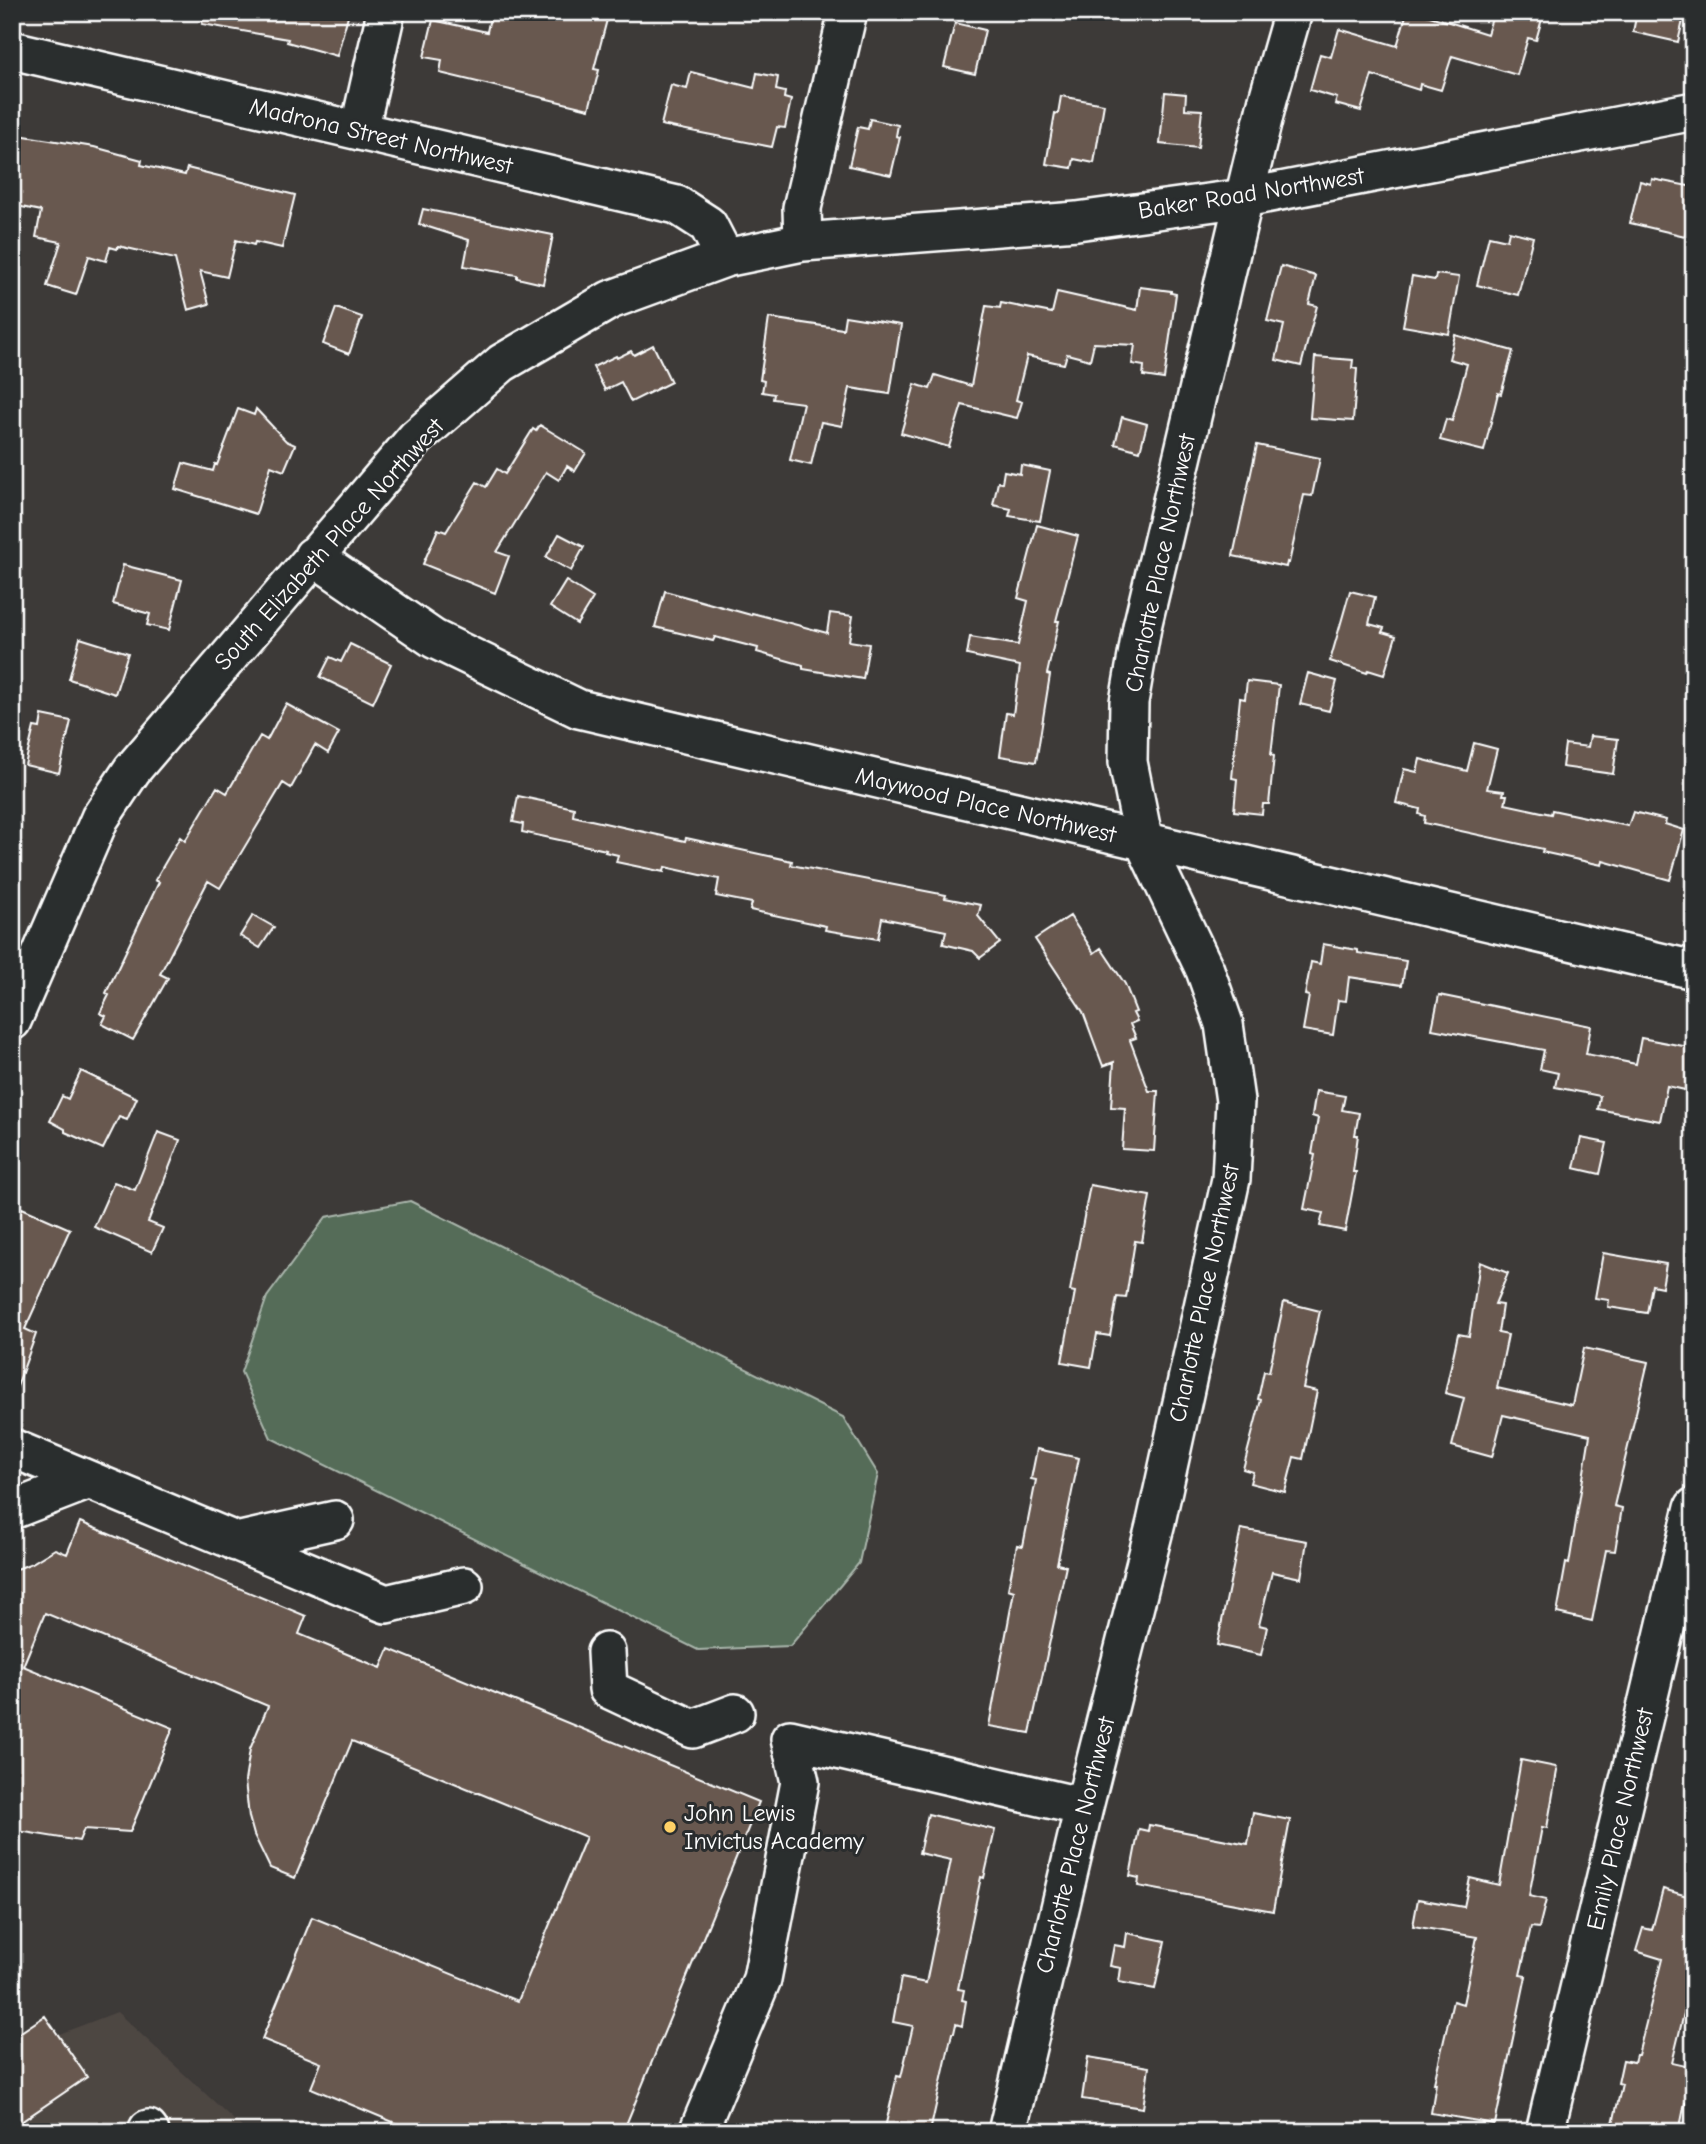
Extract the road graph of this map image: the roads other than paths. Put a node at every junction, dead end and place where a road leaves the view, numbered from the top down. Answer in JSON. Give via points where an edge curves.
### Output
{"nodes":[{"id":1,"x":386,"y":12,"type":"edge"},
{"id":2,"x":848,"y":12,"type":"edge"},
{"id":3,"x":1293,"y":12,"type":"edge"},
{"id":4,"x":12,"y":50,"type":"edge"},
{"id":5,"x":1694,"y":111,"type":"edge"},
{"id":6,"x":359,"y":131,"type":"junction"},
{"id":7,"x":1244,"y":198,"type":"junction"},
{"id":8,"x":803,"y":242,"type":"junction"},
{"id":9,"x":725,"y":258,"type":"junction"},
{"id":10,"x":313,"y":556,"type":"junction"},
{"id":11,"x":1144,"y":842,"type":"junction"},
{"id":12,"x":1694,"y":970,"type":"edge"},
{"id":13,"x":12,"y":1021,"type":"edge"},
{"id":14,"x":12,"y":1448,"type":"edge"},
{"id":15,"x":87,"y":1481,"type":"junction"},
{"id":16,"x":1694,"y":1507,"type":"edge"},
{"id":17,"x":12,"y":1510,"type":"edge"},
{"id":18,"x":335,"y":1520,"type":"dead end"},
{"id":19,"x":236,"y":1542,"type":"junction"},
{"id":20,"x":464,"y":1586,"type":"dead end"},
{"id":21,"x":606,"y":1652,"type":"dead end"},
{"id":22,"x":735,"y":1713,"type":"dead end"},
{"id":23,"x":1084,"y":1807,"type":"junction"},
{"id":24,"x":698,"y":2132,"type":"edge"},
{"id":25,"x":1007,"y":2132,"type":"edge"},
{"id":26,"x":1545,"y":2132,"type":"edge"}],
"edges":[{"from":1,"to":6,"type":"street"},
{"from":2,"to":8,"type":"street","via":[[802,208]]},
{"from":3,"to":7,"type":"street","name":"Charlotte Place Northwest"},
{"from":4,"to":6,"type":"street","name":"Madrona Street Northwest"},
{"from":5,"to":7,"type":"street","name":"Baker Road Northwest"},
{"from":6,"to":9,"type":"street","name":"Madrona Street Northwest","via":[[677,205],[708,225]]},
{"from":7,"to":8,"type":"street","name":"Baker Road Northwest","via":[[1077,221]]},
{"from":7,"to":11,"type":"street","name":"Charlotte Place Northwest","via":[[1142,626],[1129,702],[1128,762]]},
{"from":8,"to":9,"type":"street","name":"South Elizabeth Place Northwest"},
{"from":9,"to":10,"type":"street","name":"South Elizabeth Place Northwest","via":[[610,300],[502,363],[416,438]]},
{"from":10,"to":11,"type":"street","name":"Maywood Place Northwest","via":[[434,639],[579,709]]},
{"from":10,"to":13,"type":"street","name":"South Elizabeth Place Northwest","via":[[132,770],[100,818]]},
{"from":11,"to":12,"type":"street","name":"Maywood Place Northwest"},
{"from":11,"to":23,"type":"street","name":"Charlotte Place Northwest","via":[[1205,970],[1224,1024],[1235,1101],[1231,1179],[1156,1522]]},
{"from":14,"to":15,"type":"street"},
{"from":15,"to":17,"type":"street"},
{"from":15,"to":19,"type":"street"},
{"from":16,"to":26,"type":"street","name":"Emily Place Northwest"},
{"from":18,"to":19,"type":"street"},
{"from":19,"to":20,"type":"street","via":[[386,1604]]},
{"from":21,"to":22,"type":"street","via":[[608,1689],[694,1730]]},
{"from":23,"to":24,"type":"street","via":[[790,1739],[800,1782],[762,1979]]},
{"from":23,"to":25,"type":"street","name":"Charlotte Place Northwest"}]}
